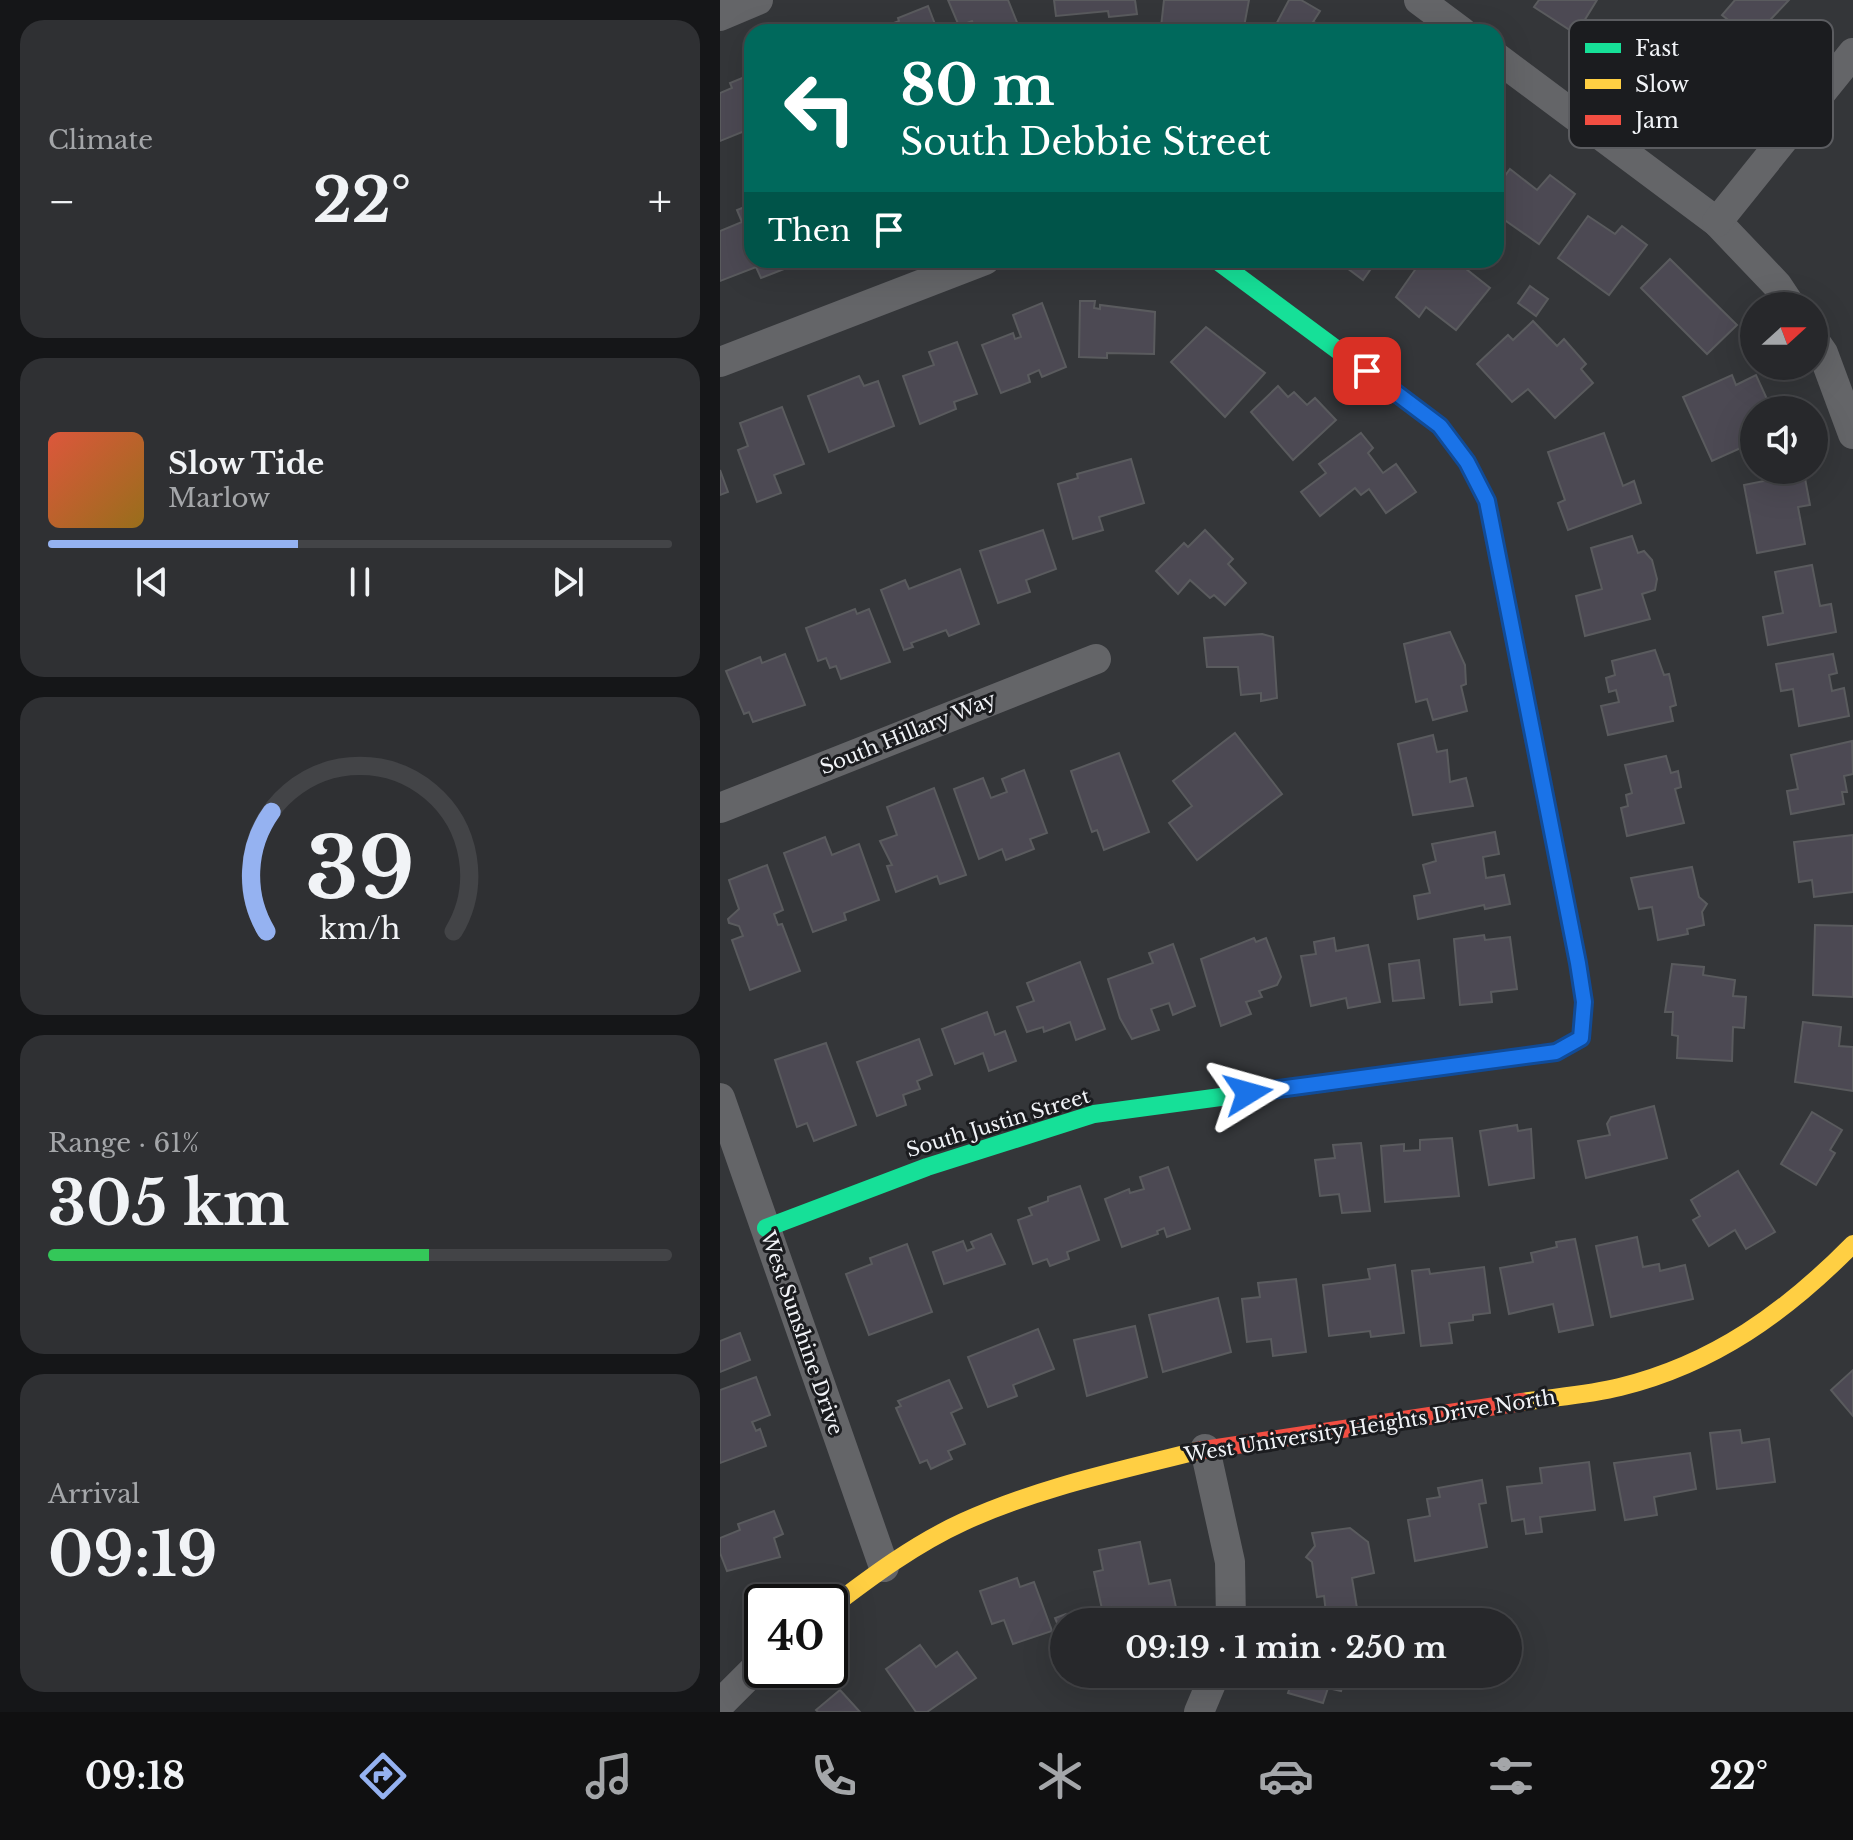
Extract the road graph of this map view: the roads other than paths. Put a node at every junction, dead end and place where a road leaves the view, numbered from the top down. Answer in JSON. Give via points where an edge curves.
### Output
{"nodes":[{"id":1,"x":758,"y":0,"type":"edge"},
{"id":2,"x":1419,"y":0,"type":"edge"},
{"id":3,"x":720,"y":16,"type":"edge"},
{"id":4,"x":1451,"y":24,"type":"edge"},
{"id":5,"x":1853,"y":53,"type":"edge"},
{"id":6,"x":1504,"y":63,"type":"edge"},
{"id":7,"x":1833,"y":78,"type":"edge"},
{"id":8,"x":1569,"y":112,"type":"edge"},
{"id":9,"x":1618,"y":148,"type":"edge"},
{"id":10,"x":1777,"y":148,"type":"edge"},
{"id":11,"x":1717,"y":222,"type":"junction"},
{"id":12,"x":964,"y":268,"type":"edge"},
{"id":13,"x":1227,"y":268,"type":"edge"},
{"id":14,"x":1782,"y":292,"type":"edge"},
{"id":15,"x":720,"y":362,"type":"edge"},
{"id":16,"x":1828,"y":366,"type":"edge"},
{"id":17,"x":1853,"y":434,"type":"edge"},
{"id":18,"x":1096,"y":659,"type":"dead end"},
{"id":19,"x":720,"y":808,"type":"edge"},
{"id":20,"x":720,"y":1098,"type":"edge"},
{"id":21,"x":766,"y":1228,"type":"junction"},
{"id":22,"x":1853,"y":1244,"type":"edge"},
{"id":23,"x":1205,"y":1449,"type":"junction"},
{"id":24,"x":884,"y":1567,"type":"junction"},
{"id":25,"x":848,"y":1594,"type":"edge"},
{"id":26,"x":1231,"y":1608,"type":"edge"},
{"id":27,"x":744,"y":1680,"type":"edge"},
{"id":28,"x":1209,"y":1688,"type":"edge"},
{"id":29,"x":720,"y":1704,"type":"edge"},
{"id":30,"x":1199,"y":1712,"type":"edge"}],
"edges":[{"from":1,"to":3,"type":"street"},
{"from":2,"to":4,"type":"street"},
{"from":5,"to":7,"type":"street"},
{"from":6,"to":8,"type":"street"},
{"from":9,"to":11,"type":"street"},
{"from":10,"to":11,"type":"street"},
{"from":11,"to":14,"type":"street"},
{"from":12,"to":15,"type":"street"},
{"from":13,"to":21,"type":"street","name":"South Justin Street","via":[[1440,426],[1487,501],[1578,963],[1584,1002],[1581,1038],[1556,1052],[1094,1114],[927,1167]]},
{"from":16,"to":17,"type":"street"},
{"from":18,"to":19,"type":"street","name":"South Hillary Way"},
{"from":20,"to":21,"type":"street","name":"West Sunshine Drive"},
{"from":21,"to":24,"type":"street","name":"West Sunshine Drive"},
{"from":22,"to":23,"type":"street","name":"West University Heights Drive North","via":[[1812,1286],[1723,1350],[1620,1387]]},
{"from":23,"to":24,"type":"street","name":"West University Heights Drive North","via":[[1043,1491],[962,1522]]},
{"from":23,"to":26,"type":"street","via":[[1230,1562]]},
{"from":24,"to":25,"type":"street","name":"West University Heights Drive North"},
{"from":27,"to":29,"type":"street"},
{"from":28,"to":30,"type":"street"}]}
